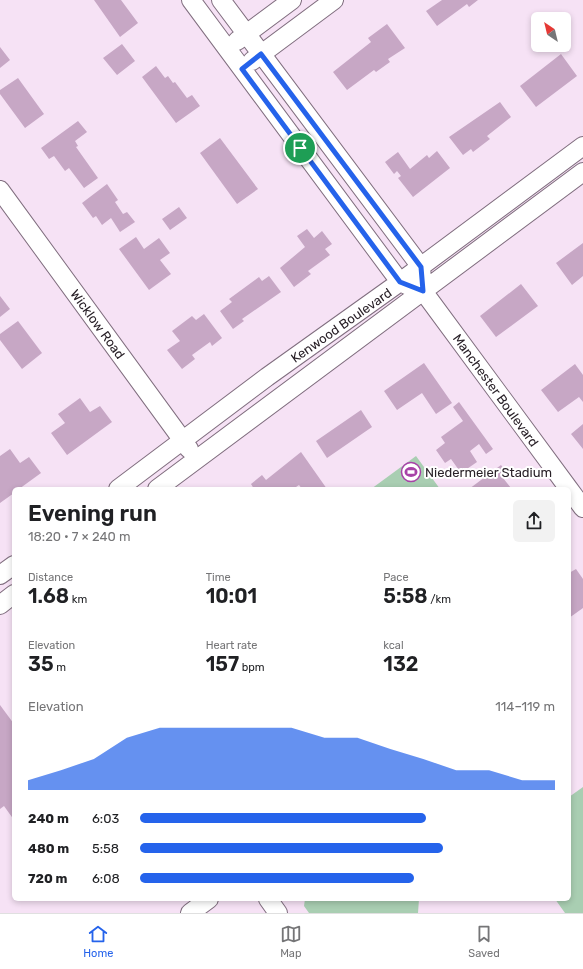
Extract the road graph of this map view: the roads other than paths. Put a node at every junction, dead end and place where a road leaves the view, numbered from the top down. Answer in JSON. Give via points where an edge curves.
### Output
{"nodes":[{"id":1,"x":191,"y":0,"type":"edge"},
{"id":2,"x":221,"y":0,"type":"edge"},
{"id":3,"x":292,"y":0,"type":"edge"},
{"id":4,"x":334,"y":0,"type":"edge"},
{"id":5,"x":246,"y":34,"type":"junction"},
{"id":6,"x":227,"y":48,"type":"junction"},
{"id":7,"x":261,"y":54,"type":"junction"},
{"id":8,"x":242,"y":69,"type":"junction"},
{"id":9,"x":583,"y":146,"type":"edge"},
{"id":10,"x":583,"y":172,"type":"edge"},
{"id":11,"x":0,"y":190,"type":"edge"},
{"id":12,"x":421,"y":267,"type":"junction"},
{"id":13,"x":400,"y":282,"type":"junction"},
{"id":14,"x":423,"y":291,"type":"junction"},
{"id":15,"x":183,"y":441,"type":"junction"},
{"id":16,"x":197,"y":459,"type":"junction"},
{"id":17,"x":121,"y":487,"type":"edge"},
{"id":18,"x":160,"y":487,"type":"edge"},
{"id":19,"x":566,"y":487,"type":"edge"},
{"id":20,"x":571,"y":493,"type":"edge"},
{"id":21,"x":583,"y":508,"type":"edge"},
{"id":22,"x":12,"y":566,"type":"edge"},
{"id":23,"x":0,"y":575,"type":"edge"},
{"id":24,"x":12,"y":596,"type":"edge"},
{"id":25,"x":0,"y":605,"type":"edge"},
{"id":26,"x":206,"y":901,"type":"edge"},
{"id":27,"x":269,"y":901,"type":"edge"},
{"id":28,"x":190,"y":913,"type":"edge"},
{"id":29,"x":278,"y":913,"type":"edge"}],
"edges":[{"from":1,"to":6,"type":"street"},
{"from":2,"to":5,"type":"street"},
{"from":3,"to":5,"type":"street"},
{"from":4,"to":7,"type":"street"},
{"from":5,"to":6,"type":"street"},
{"from":5,"to":7,"type":"street"},
{"from":6,"to":8,"type":"street"},
{"from":7,"to":8,"type":"street"},
{"from":7,"to":12,"type":"street"},
{"from":8,"to":13,"type":"street"},
{"from":9,"to":12,"type":"street","name":"Kenwood Boulevard"},
{"from":10,"to":14,"type":"street","name":"Kenwood Boulevard"},
{"from":11,"to":15,"type":"street","name":"Wicklow Road"},
{"from":12,"to":13,"type":"street","name":"Kenwood Boulevard"},
{"from":12,"to":14,"type":"street"},
{"from":13,"to":14,"type":"street"},
{"from":13,"to":15,"type":"street","name":"Kenwood Boulevard"},
{"from":14,"to":16,"type":"street","name":"Kenwood Boulevard"},
{"from":14,"to":19,"type":"street","name":"Manchester Boulevard"},
{"from":15,"to":16,"type":"street","name":"Wicklow Road"},
{"from":15,"to":17,"type":"street","name":"Kenwood Boulevard"},
{"from":16,"to":18,"type":"street","name":"Kenwood Boulevard"},
{"from":20,"to":21,"type":"street","name":"Manchester Boulevard"},
{"from":22,"to":23,"type":"street"},
{"from":24,"to":25,"type":"street"},
{"from":26,"to":28,"type":"street"},
{"from":27,"to":29,"type":"street"}]}
